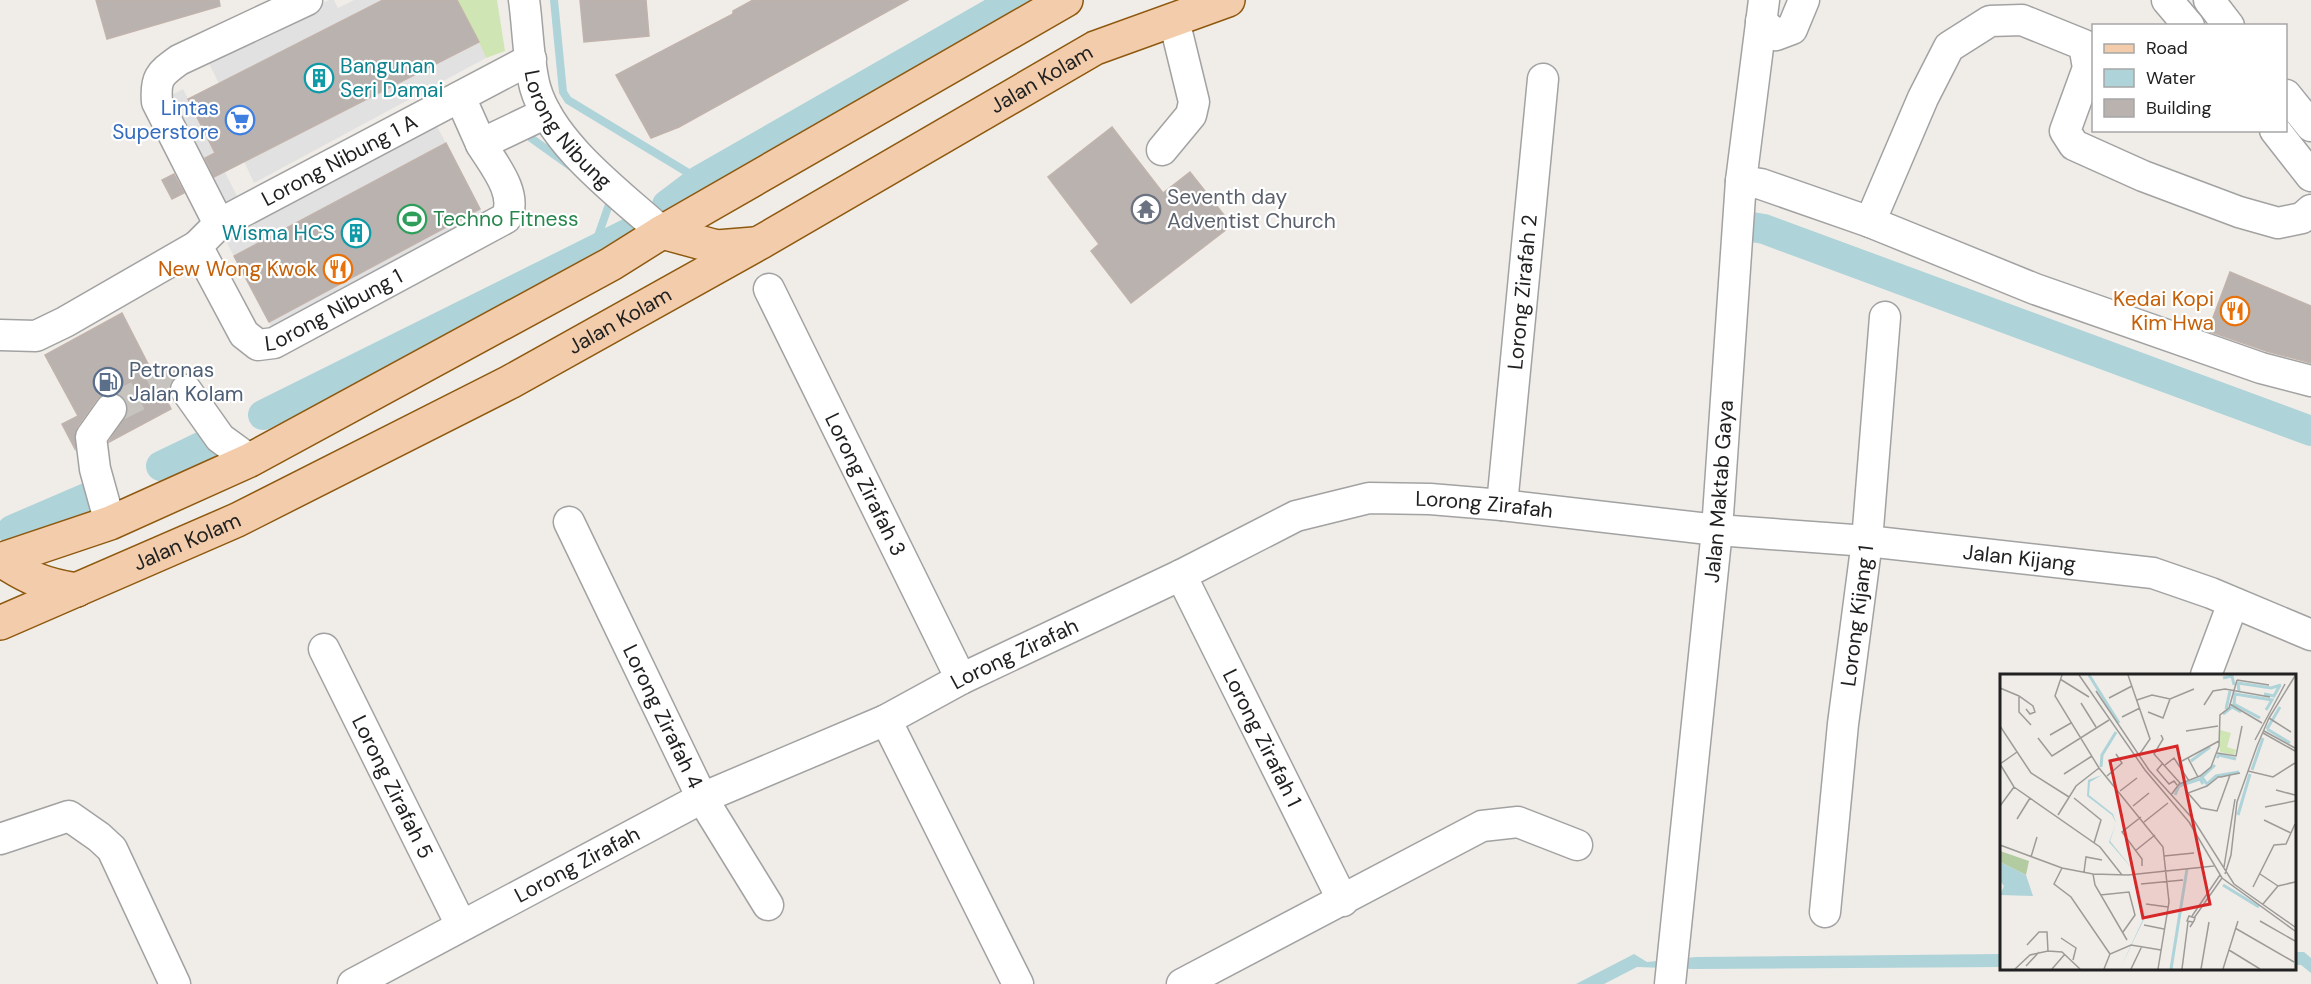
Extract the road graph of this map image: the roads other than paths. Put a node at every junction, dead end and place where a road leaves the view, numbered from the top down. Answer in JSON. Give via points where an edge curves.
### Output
{"nodes":[{"id":1,"x":307,"y":0,"type":"edge"},
{"id":2,"x":524,"y":0,"type":"edge"},
{"id":3,"x":1066,"y":0,"type":"edge"},
{"id":4,"x":1228,"y":0,"type":"edge"},
{"id":5,"x":1804,"y":0,"type":"edge"},
{"id":6,"x":2167,"y":0,"type":"edge"},
{"id":7,"x":2209,"y":0,"type":"edge"},
{"id":8,"x":1763,"y":10,"type":"edge"},
{"id":9,"x":1174,"y":20,"type":"junction"},
{"id":10,"x":2187,"y":24,"type":"edge"},
{"id":11,"x":2227,"y":24,"type":"edge"},
{"id":12,"x":531,"y":59,"type":"junction"},
{"id":13,"x":1543,"y":79,"type":"dead end"},
{"id":14,"x":2287,"y":96,"type":"edge"},
{"id":15,"x":460,"y":97,"type":"junction"},
{"id":16,"x":546,"y":113,"type":"junction"},
{"id":17,"x":2311,"y":126,"type":"edge"},
{"id":18,"x":2278,"y":132,"type":"edge"},
{"id":19,"x":481,"y":144,"type":"junction"},
{"id":20,"x":1162,"y":150,"type":"dead end"},
{"id":21,"x":2311,"y":176,"type":"edge"},
{"id":22,"x":1741,"y":181,"type":"junction"},
{"id":23,"x":2311,"y":210,"type":"edge"},
{"id":24,"x":1870,"y":222,"type":"junction"},
{"id":25,"x":219,"y":224,"type":"junction"},
{"id":26,"x":662,"y":232,"type":"junction"},
{"id":27,"x":761,"y":242,"type":"junction"},
{"id":28,"x":197,"y":246,"type":"junction"},
{"id":29,"x":769,"y":289,"type":"dead end"},
{"id":30,"x":1885,"y":317,"type":"dead end"},
{"id":31,"x":0,"y":336,"type":"edge"},
{"id":32,"x":2311,"y":381,"type":"edge"},
{"id":33,"x":186,"y":390,"type":"tunnel mouth"},
{"id":34,"x":111,"y":409,"type":"tunnel mouth"},
{"id":35,"x":250,"y":460,"type":"junction"},
{"id":36,"x":1502,"y":505,"type":"junction"},
{"id":37,"x":569,"y":522,"type":"dead end"},
{"id":38,"x":111,"y":523,"type":"junction"},
{"id":39,"x":1717,"y":530,"type":"junction"},
{"id":40,"x":1866,"y":541,"type":"junction"},
{"id":41,"x":0,"y":560,"type":"edge"},
{"id":42,"x":1180,"y":575,"type":"junction"},
{"id":43,"x":77,"y":590,"type":"junction"},
{"id":44,"x":2233,"y":603,"type":"junction"},
{"id":45,"x":0,"y":623,"type":"edge"},
{"id":46,"x":2311,"y":635,"type":"edge"},
{"id":47,"x":324,"y":649,"type":"dead end"},
{"id":48,"x":2206,"y":674,"type":"edge"},
{"id":49,"x":961,"y":679,"type":"junction"},
{"id":50,"x":886,"y":720,"type":"junction"},
{"id":51,"x":702,"y":798,"type":"junction"},
{"id":52,"x":0,"y":839,"type":"edge"},
{"id":53,"x":1577,"y":845,"type":"dead end"},
{"id":54,"x":1343,"y":902,"type":"junction"},
{"id":55,"x":768,"y":905,"type":"dead end"},
{"id":56,"x":1825,"y":912,"type":"dead end"},
{"id":57,"x":461,"y":925,"type":"junction"},
{"id":58,"x":175,"y":984,"type":"edge"},
{"id":59,"x":353,"y":984,"type":"edge"},
{"id":60,"x":1018,"y":984,"type":"edge"},
{"id":61,"x":1182,"y":984,"type":"edge"},
{"id":62,"x":1670,"y":984,"type":"edge"}],
"edges":[{"from":1,"to":25,"type":"street","via":[[179,60],[160,74],[155,86],[157,102]]},
{"from":2,"to":12,"type":"street","name":"Lorong Nibung"},
{"from":3,"to":26,"type":"main road"},
{"from":4,"to":9,"type":"main road","name":"Jalan Kolam"},
{"from":5,"to":8,"type":"street","via":[[1792,29],[1776,35]]},
{"from":6,"to":10,"type":"street"},
{"from":7,"to":11,"type":"street"},
{"from":8,"to":22,"type":"street","name":"Jalan Maktab Gaya"},
{"from":9,"to":20,"type":"street","via":[[1194,102],[1191,115]]},
{"from":9,"to":27,"type":"main road","name":"Jalan Kolam","via":[[1095,48]]},
{"from":12,"to":15,"type":"street","name":"Lorong Nibung 1 A"},
{"from":12,"to":16,"type":"street","name":"Lorong Nibung"},
{"from":13,"to":36,"type":"street","name":"Lorong Zirafah 2"},
{"from":14,"to":17,"type":"street"},
{"from":15,"to":19,"type":"street"},
{"from":15,"to":25,"type":"street","name":"Lorong Nibung 1 A"},
{"from":16,"to":19,"type":"street"},
{"from":16,"to":26,"type":"street","name":"Lorong Nibung","via":[[580,158]]},
{"from":18,"to":21,"type":"street"},
{"from":19,"to":28,"type":"street","name":"Lorong Nibung 1","via":[[509,194],[506,218],[274,343],[258,345],[244,334]]},
{"from":22,"to":24,"type":"street","via":[[1761,184]]},
{"from":22,"to":39,"type":"street","name":"Jalan Maktab Gaya"},
{"from":23,"to":24,"type":"street","via":[[2289,222],[2268,220],[2143,176],[2074,145],[2065,131],[2088,68],[2084,45],[2022,20],[1990,21],[1949,48],[1923,98]]},
{"from":24,"to":32,"type":"street","via":[[2036,289],[2261,368]]},
{"from":25,"to":28,"type":"street","name":"Lorong Nibung 1 A"},
{"from":26,"to":27,"type":"main road","via":[[717,247]]},
{"from":26,"to":35,"type":"main road","via":[[612,264]]},
{"from":27,"to":43,"type":"main road","name":"Jalan Kolam","via":[[510,382],[237,520]]},
{"from":28,"to":31,"type":"street","via":[[36,336]]},
{"from":29,"to":49,"type":"street","name":"Lorong Zirafah 3"},
{"from":30,"to":40,"type":"street","name":"Lorong Kijang 1"},
{"from":33,"to":35,"type":"street","via":[[220,438]]},
{"from":34,"to":38,"type":"street","via":[[91,437],[95,469]]},
{"from":35,"to":38,"type":"main road"},
{"from":36,"to":39,"type":"street","name":"Lorong Zirafah"},
{"from":36,"to":42,"type":"street","name":"Lorong Zirafah","via":[[1369,498],[1296,516]]},
{"from":37,"to":51,"type":"street","name":"Lorong Zirafah 4"},
{"from":38,"to":41,"type":"main road"},
{"from":39,"to":40,"type":"street","name":"Jalan Kijang"},
{"from":39,"to":62,"type":"street","name":"Jalan Maktab Gaya"},
{"from":40,"to":44,"type":"street","name":"Jalan Kijang","via":[[2153,573]]},
{"from":40,"to":56,"type":"street","name":"Lorong Kijang 1"},
{"from":41,"to":43,"type":"main road","via":[[48,586]]},
{"from":42,"to":49,"type":"street","name":"Lorong Zirafah"},
{"from":42,"to":54,"type":"street","name":"Lorong Zirafah 1"},
{"from":43,"to":45,"type":"main road","name":"Jalan Kolam"},
{"from":44,"to":46,"type":"street","name":"Jalan Kijang"},
{"from":44,"to":48,"type":"street"},
{"from":47,"to":57,"type":"street","name":"Lorong Zirafah 5"},
{"from":49,"to":50,"type":"street","name":"Lorong Zirafah"},
{"from":50,"to":51,"type":"street","name":"Lorong Zirafah"},
{"from":50,"to":60,"type":"street"},
{"from":51,"to":55,"type":"street","name":"Lorong Zirafah 4"},
{"from":51,"to":57,"type":"street","name":"Lorong Zirafah"},
{"from":52,"to":58,"type":"street","via":[[69,816],[99,837],[112,849]]},
{"from":53,"to":54,"type":"street","via":[[1518,822],[1482,826]]},
{"from":54,"to":61,"type":"street"},
{"from":57,"to":59,"type":"street","name":"Lorong Zirafah"}]}
